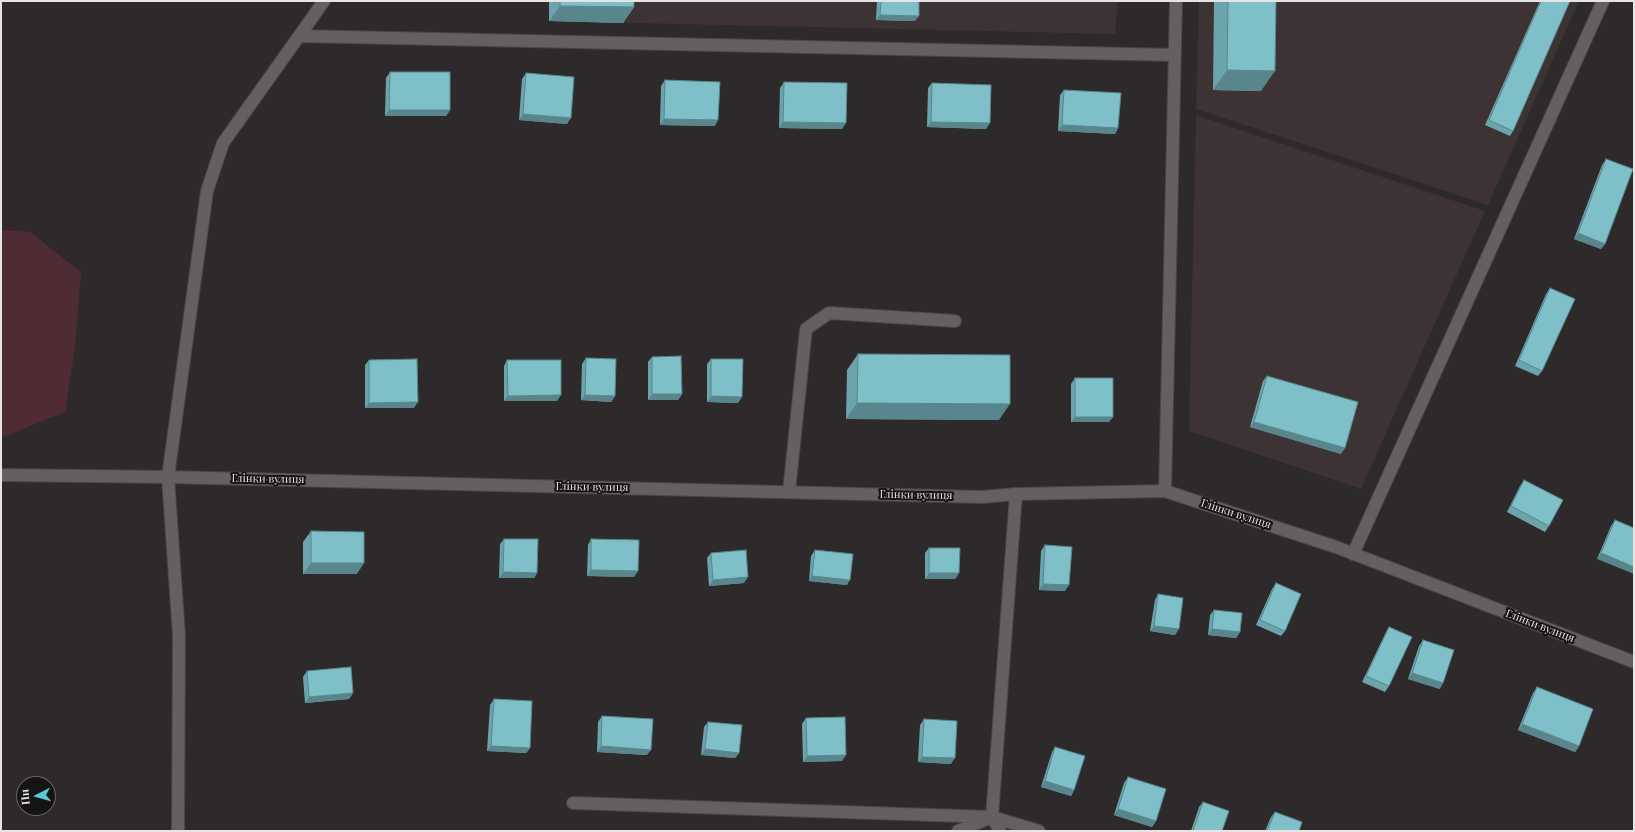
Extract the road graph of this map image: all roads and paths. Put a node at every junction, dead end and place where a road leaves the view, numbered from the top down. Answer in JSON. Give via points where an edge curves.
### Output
{"nodes":[{"id":1,"x":324,"y":1,"type":"edge"},
{"id":2,"x":1176,"y":1,"type":"edge"},
{"id":3,"x":1603,"y":1,"type":"edge"},
{"id":4,"x":299,"y":36,"type":"junction"},
{"id":5,"x":1175,"y":55,"type":"junction"},
{"id":6,"x":956,"y":321,"type":"dead end"},
{"id":7,"x":1,"y":475,"type":"edge"},
{"id":8,"x":168,"y":477,"type":"junction"},
{"id":9,"x":1165,"y":491,"type":"junction"},
{"id":10,"x":789,"y":492,"type":"junction"},
{"id":11,"x":1016,"y":494,"type":"junction"},
{"id":12,"x":1353,"y":554,"type":"junction"},
{"id":13,"x":1634,"y":662,"type":"edge"},
{"id":14,"x":573,"y":803,"type":"dead end"},
{"id":15,"x":992,"y":817,"type":"junction"},
{"id":16,"x":178,"y":831,"type":"edge"},
{"id":17,"x":958,"y":831,"type":"edge"},
{"id":18,"x":1000,"y":831,"type":"edge"},
{"id":19,"x":1039,"y":831,"type":"edge"}],
"edges":[{"from":1,"to":4,"type":"street"},
{"from":2,"to":5,"type":"street"},
{"from":3,"to":12,"type":"street"},
{"from":4,"to":5,"type":"street"},
{"from":4,"to":8,"type":"street","via":[[224,143],[207,191]]},
{"from":5,"to":9,"type":"street"},
{"from":6,"to":10,"type":"street","via":[[829,313],[806,330]]},
{"from":7,"to":8,"type":"street","name":"Глінки вулиця"},
{"from":8,"to":10,"type":"street","name":"Глінки вулиця"},
{"from":8,"to":16,"type":"street","via":[[179,636]]},
{"from":9,"to":11,"type":"street","name":"Глінки вулиця"},
{"from":9,"to":12,"type":"street","name":"Глінки вулиця"},
{"from":10,"to":11,"type":"street","name":"Глінки вулиця","via":[[982,497]]},
{"from":11,"to":15,"type":"street"},
{"from":12,"to":13,"type":"street","name":"Глінки вулиця"},
{"from":14,"to":15,"type":"street"},
{"from":15,"to":17,"type":"street"},
{"from":15,"to":18,"type":"street"},
{"from":15,"to":19,"type":"street"}]}
